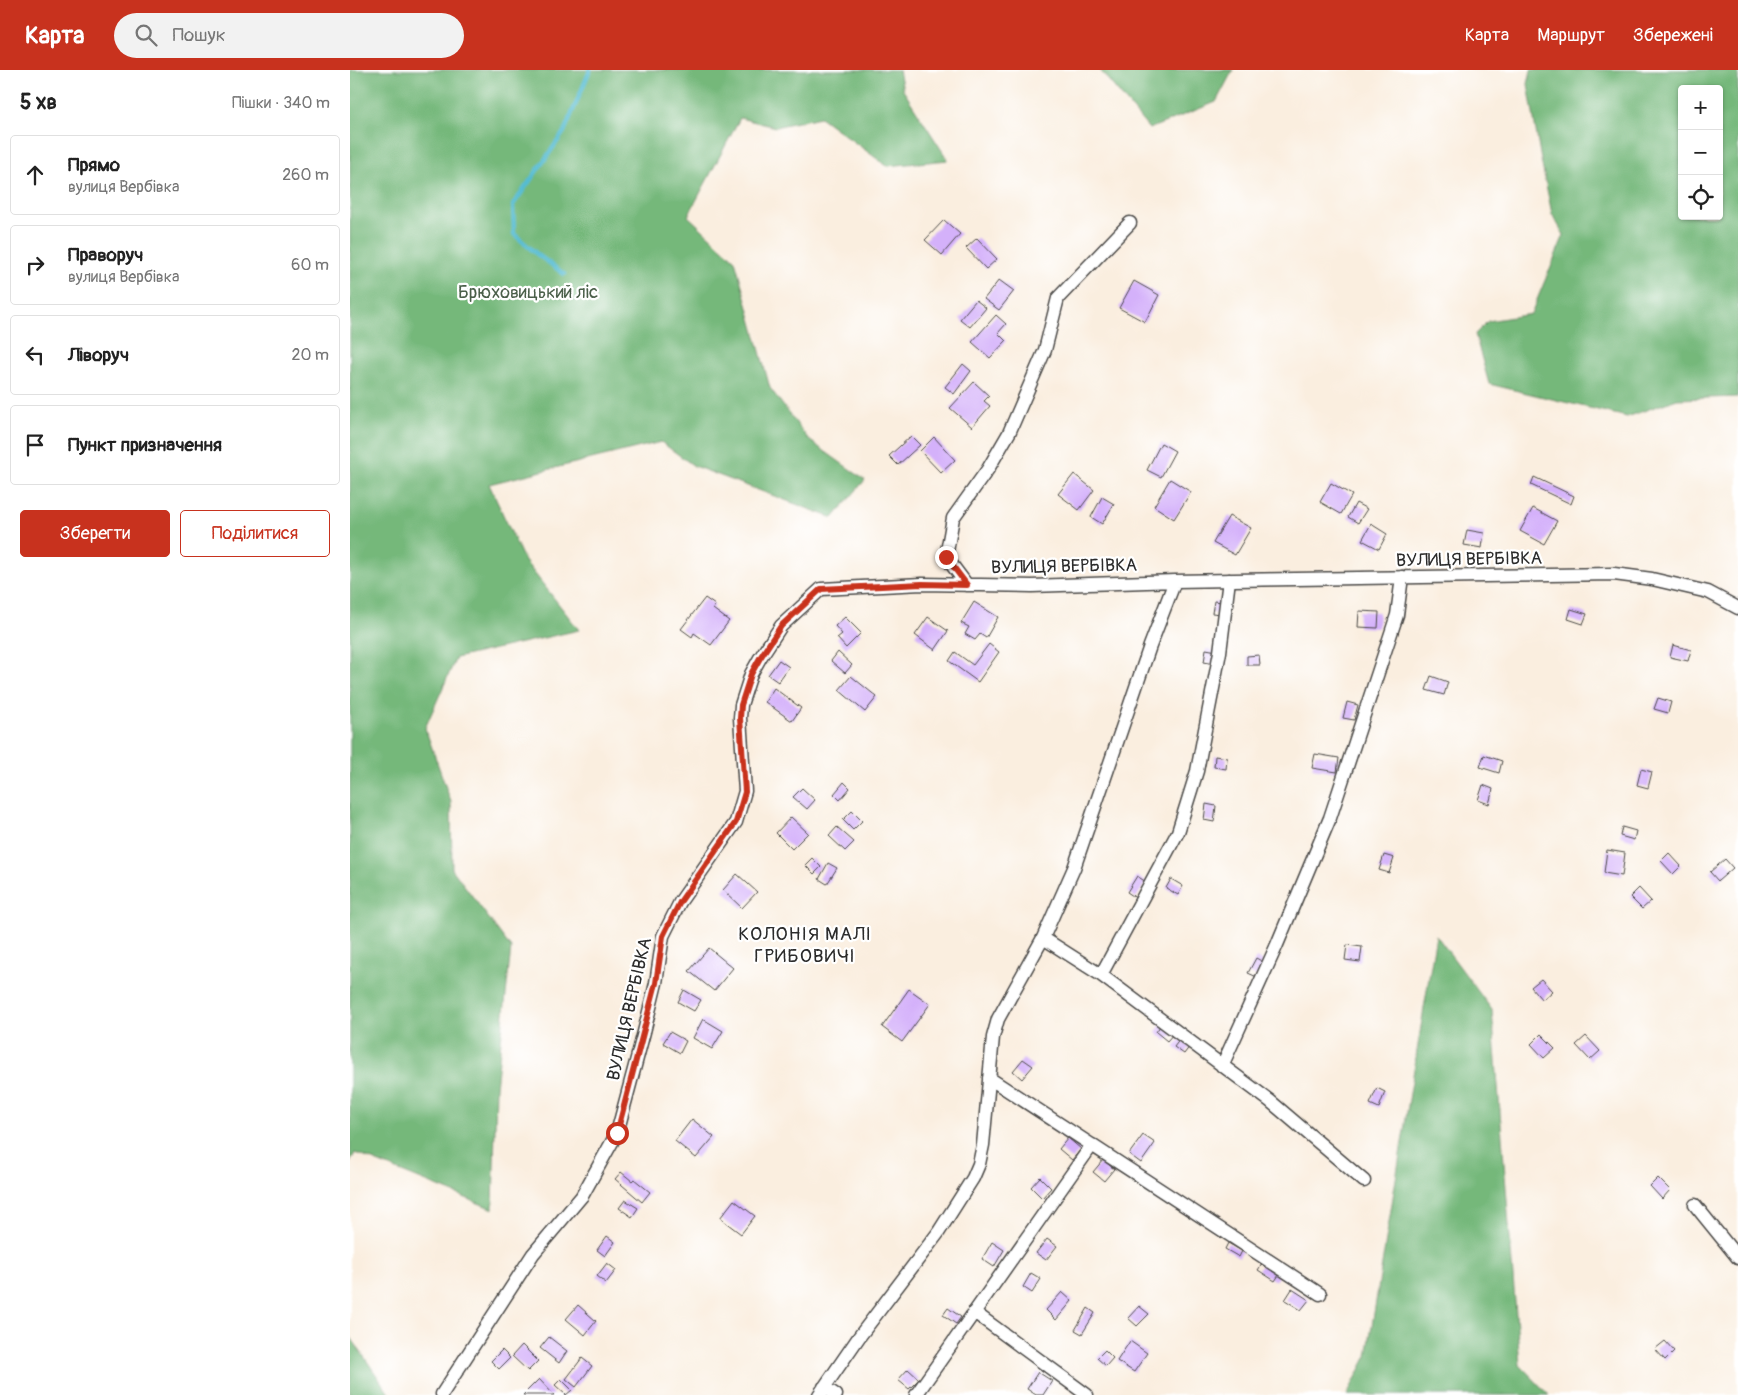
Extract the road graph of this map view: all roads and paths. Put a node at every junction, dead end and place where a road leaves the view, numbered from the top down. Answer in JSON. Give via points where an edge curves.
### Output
{"nodes":[{"id":1,"x":1130,"y":223,"type":"dead end"},
{"id":2,"x":1402,"y":577,"type":"junction"},
{"id":3,"x":1229,"y":580,"type":"junction"},
{"id":4,"x":1175,"y":581,"type":"junction"},
{"id":5,"x":967,"y":585,"type":"junction"},
{"id":6,"x":1738,"y":608,"type":"edge"},
{"id":7,"x":1043,"y":938,"type":"junction"},
{"id":8,"x":1101,"y":974,"type":"junction"},
{"id":9,"x":1222,"y":1066,"type":"junction"},
{"id":10,"x":989,"y":1078,"type":"junction"},
{"id":11,"x":1092,"y":1145,"type":"junction"},
{"id":12,"x":1364,"y":1181,"type":"dead end"},
{"id":13,"x":1695,"y":1205,"type":"dead end"},
{"id":14,"x":1738,"y":1258,"type":"edge"},
{"id":15,"x":1320,"y":1294,"type":"dead end"},
{"id":16,"x":974,"y":1312,"type":"junction"},
{"id":17,"x":821,"y":1391,"type":"edge"},
{"id":18,"x":442,"y":1394,"type":"edge"},
{"id":19,"x":836,"y":1395,"type":"edge"},
{"id":20,"x":916,"y":1395,"type":"edge"},
{"id":21,"x":1087,"y":1395,"type":"edge"}],
"edges":[{"from":1,"to":5,"type":"street","via":[[1058,298],[1045,350],[1009,432],[988,470],[954,518],[946,557]]},
{"from":2,"to":3,"type":"street","name":"ВУЛИЦЯ ВЕРБІВКА"},
{"from":2,"to":6,"type":"street","name":"ВУЛИЦЯ ВЕРБІВКА","via":[[1614,574],[1708,592]]},
{"from":2,"to":9,"type":"street","via":[[1397,614],[1330,818]]},
{"from":3,"to":4,"type":"street","name":"ВУЛИЦЯ ВЕРБІВКА"},
{"from":3,"to":8,"type":"street","via":[[1220,652],[1197,771],[1178,832]]},
{"from":4,"to":5,"type":"street","name":"ВУЛИЦЯ ВЕРБІВКА"},
{"from":4,"to":7,"type":"street","via":[[1074,868]]},
{"from":5,"to":18,"type":"street","name":"ВУЛИЦЯ ВЕРБІВКА","via":[[821,589],[781,626],[760,658],[741,705],[745,792],[736,822],[680,902],[663,936],[654,991],[617,1133],[582,1196],[533,1254]]},
{"from":7,"to":8,"type":"street"},
{"from":7,"to":10,"type":"street","via":[[998,1019]]},
{"from":8,"to":9,"type":"street"},
{"from":9,"to":12,"type":"street","via":[[1270,1101]]},
{"from":10,"to":11,"type":"street"},
{"from":10,"to":17,"type":"street","via":[[984,1145],[973,1178],[938,1233]]},
{"from":11,"to":15,"type":"street"},
{"from":11,"to":16,"type":"street"},
{"from":13,"to":14,"type":"street"},
{"from":16,"to":20,"type":"street"},
{"from":16,"to":21,"type":"street"},
{"from":17,"to":19,"type":"street"}]}
